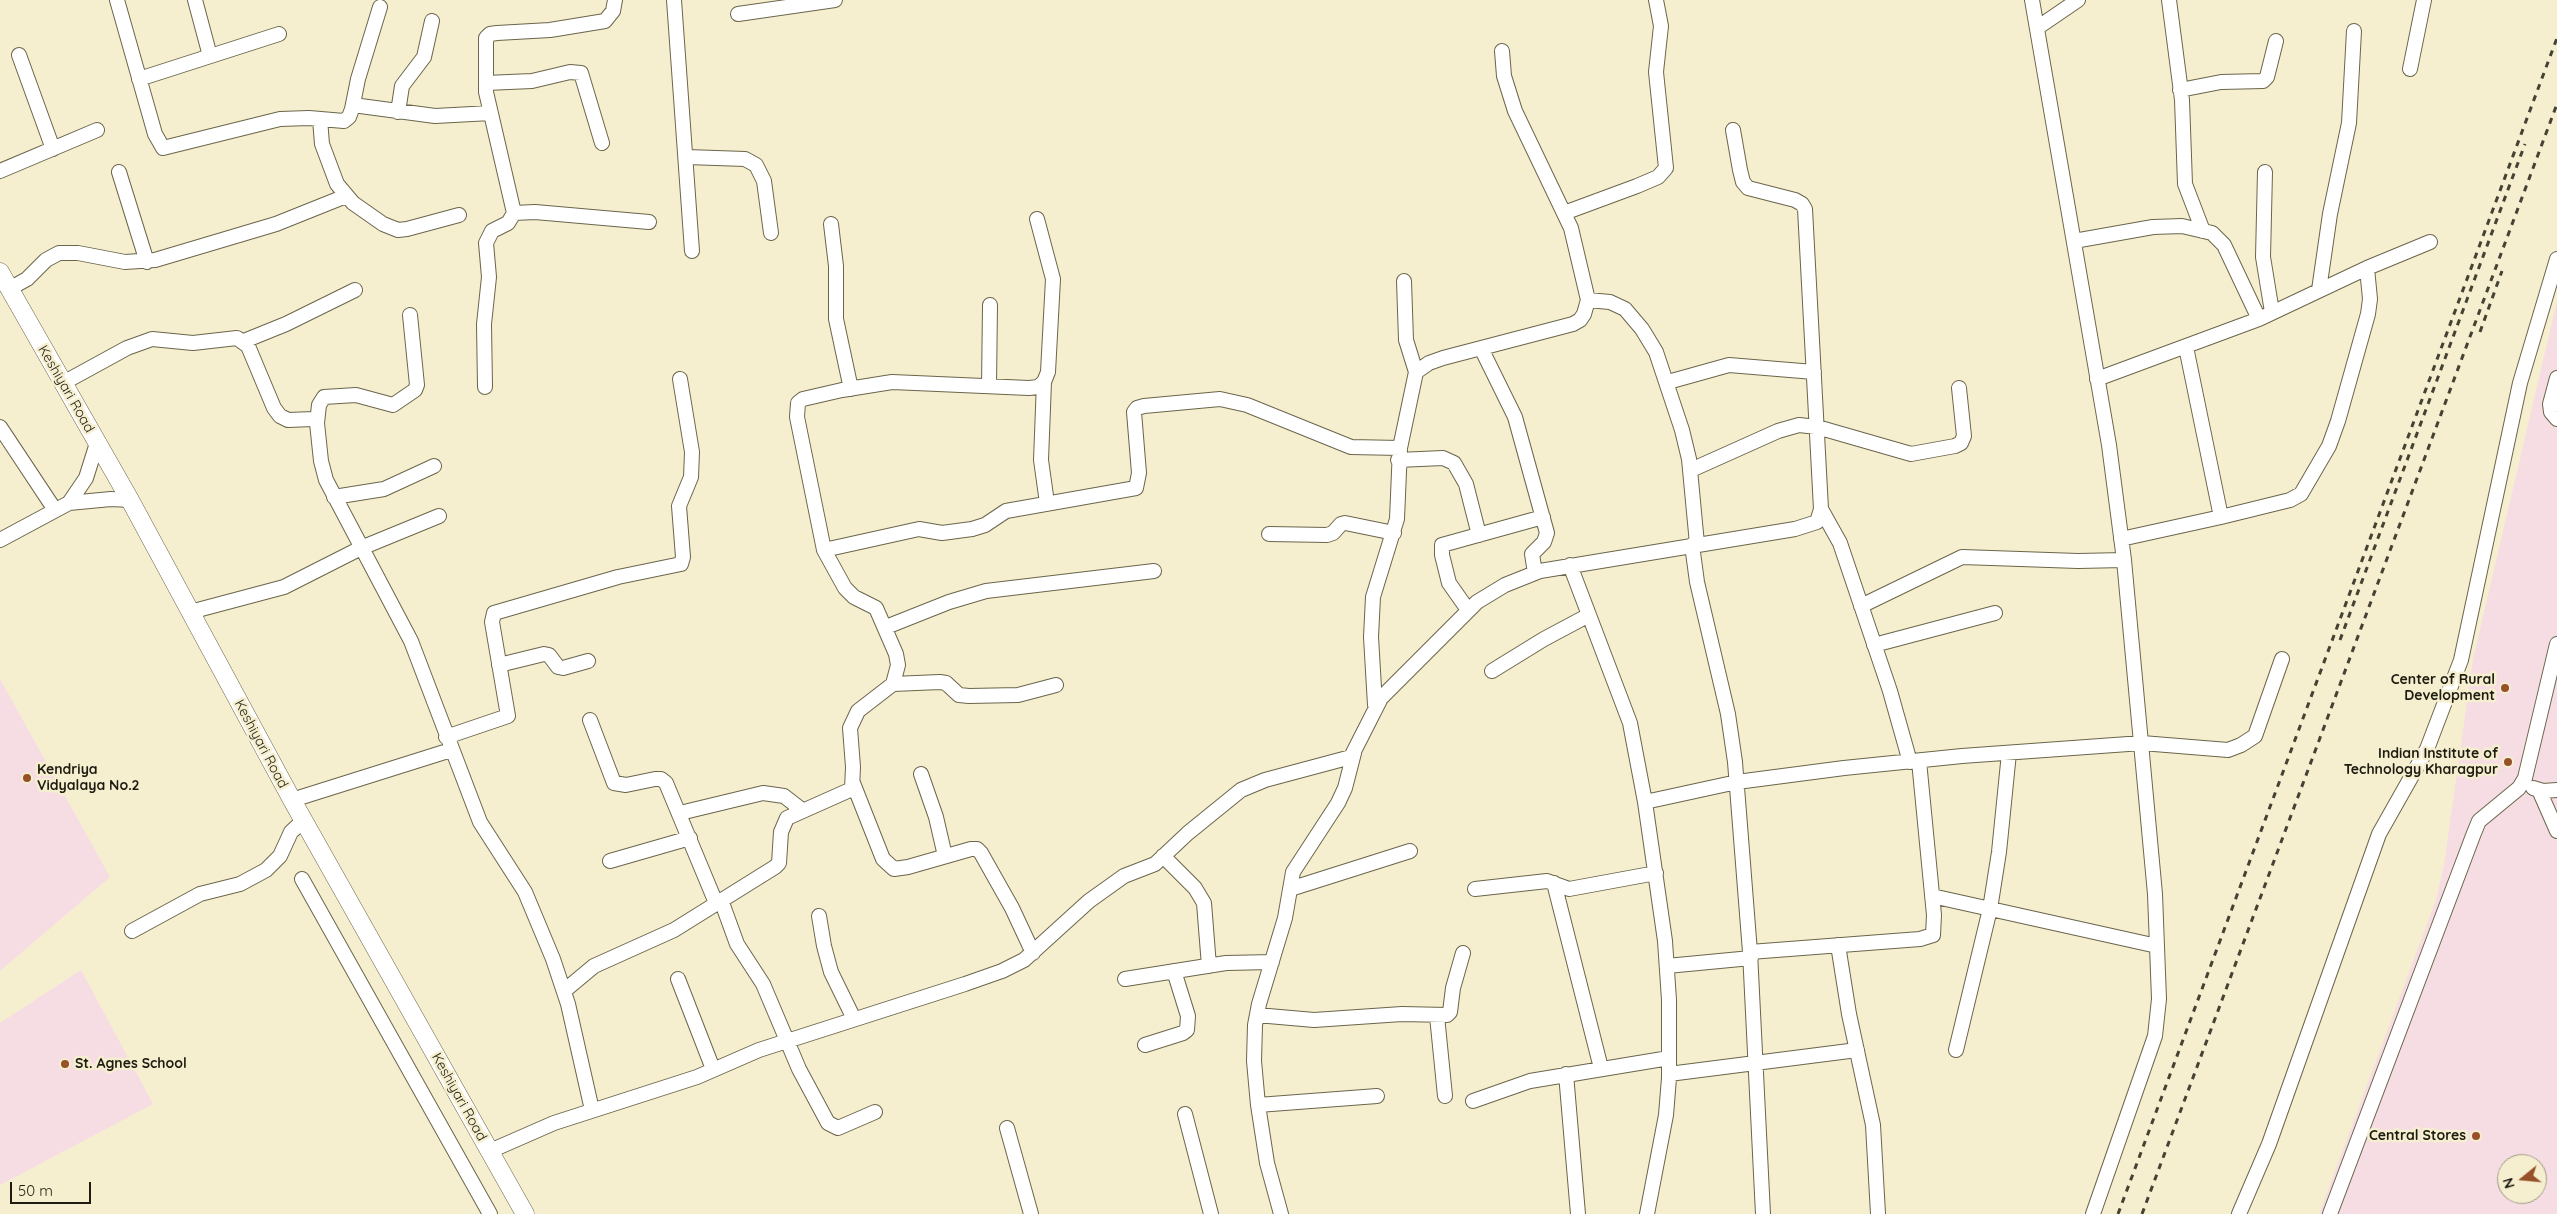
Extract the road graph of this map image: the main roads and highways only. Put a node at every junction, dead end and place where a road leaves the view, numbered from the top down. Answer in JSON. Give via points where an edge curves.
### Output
{"nodes":[{"id":1,"x":0,"y":272,"type":"edge"},
{"id":2,"x":525,"y":1214,"type":"edge"}],
"edges":[{"from":1,"to":2,"type":"main road","name":"Keshiyari Road","via":[[130,500],[292,800]]}]}
